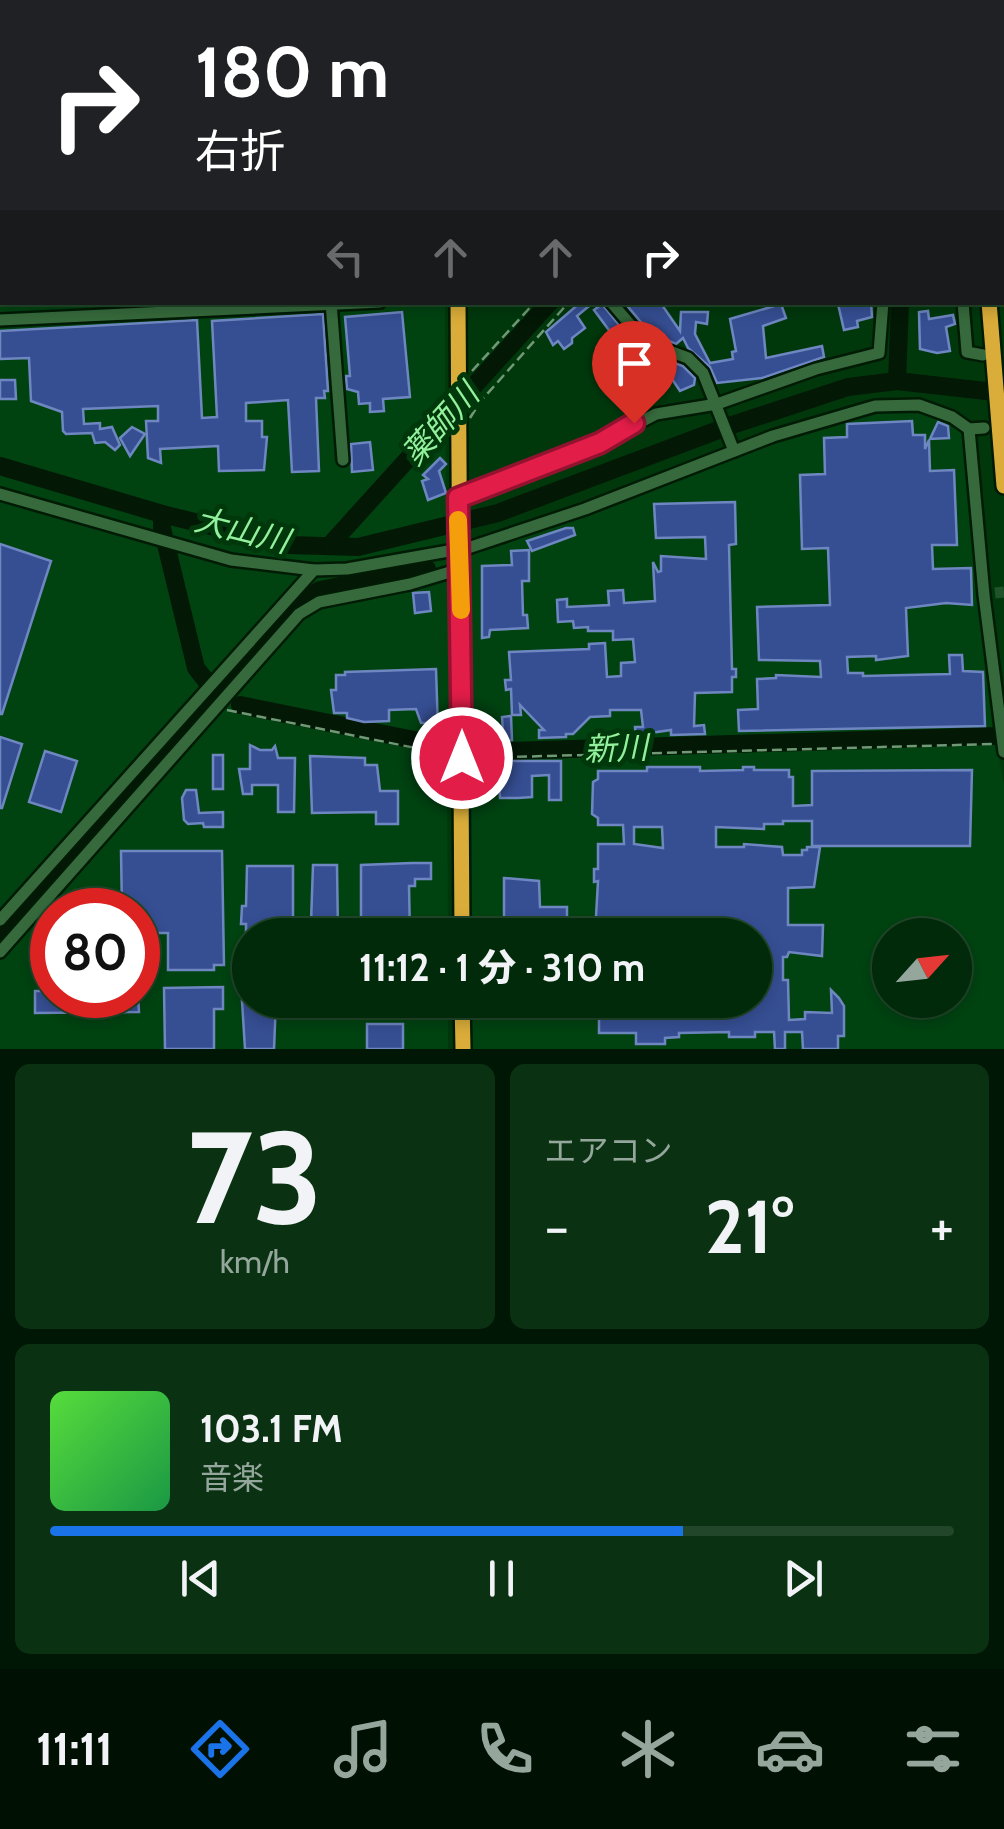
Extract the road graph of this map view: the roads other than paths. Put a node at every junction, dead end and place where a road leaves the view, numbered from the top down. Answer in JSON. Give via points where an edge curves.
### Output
{"nodes":[{"id":1,"x":292,"y":305,"type":"edge"},
{"id":2,"x":331,"y":305,"type":"edge"},
{"id":3,"x":458,"y":305,"type":"edge"},
{"id":4,"x":614,"y":305,"type":"edge"},
{"id":5,"x":883,"y":305,"type":"edge"},
{"id":6,"x":963,"y":305,"type":"edge"},
{"id":7,"x":990,"y":305,"type":"edge"},
{"id":8,"x":0,"y":320,"type":"edge"},
{"id":9,"x":983,"y":355,"type":"dead end"},
{"id":10,"x":718,"y":407,"type":"junction"},
{"id":11,"x":991,"y":424,"type":"junction"},
{"id":12,"x":969,"y":429,"type":"junction"},
{"id":13,"x":731,"y":446,"type":"junction"},
{"id":14,"x":343,"y":460,"type":"dead end"},
{"id":15,"x":1004,"y":486,"type":"edge"},
{"id":16,"x":0,"y":494,"type":"edge"},
{"id":17,"x":458,"y":498,"type":"junction"},
{"id":18,"x":458,"y":548,"type":"junction"},
{"id":19,"x":460,"y":569,"type":"junction"},
{"id":20,"x":314,"y":570,"type":"junction"},
{"id":21,"x":1003,"y":748,"type":"edge"},
{"id":22,"x":462,"y":918,"type":"edge"},
{"id":23,"x":0,"y":920,"type":"edge"},
{"id":24,"x":0,"y":952,"type":"edge"},
{"id":25,"x":462,"y":1018,"type":"edge"},
{"id":26,"x":463,"y":1049,"type":"edge"}],
"edges":[{"from":1,"to":8,"type":"street"},
{"from":2,"to":14,"type":"street"},
{"from":3,"to":17,"type":"highway"},
{"from":4,"to":10,"type":"street","via":[[646,342],[688,358]]},
{"from":5,"to":10,"type":"street","via":[[879,353]]},
{"from":6,"to":9,"type":"street","via":[[968,352]]},
{"from":7,"to":11,"type":"highway"},
{"from":10,"to":13,"type":"street"},
{"from":10,"to":17,"type":"street","via":[[656,414]]},
{"from":11,"to":12,"type":"street"},
{"from":11,"to":15,"type":"highway"},
{"from":12,"to":13,"type":"street","via":[[918,405],[874,406]]},
{"from":12,"to":21,"type":"street"},
{"from":13,"to":18,"type":"street","via":[[585,509]]},
{"from":16,"to":20,"type":"street","via":[[231,560]]},
{"from":17,"to":18,"type":"highway"},
{"from":18,"to":19,"type":"highway"},
{"from":18,"to":20,"type":"street"},
{"from":19,"to":22,"type":"highway"},
{"from":19,"to":24,"type":"street","via":[[318,602],[299,614]]},
{"from":20,"to":23,"type":"street"},
{"from":25,"to":26,"type":"highway"}]}
